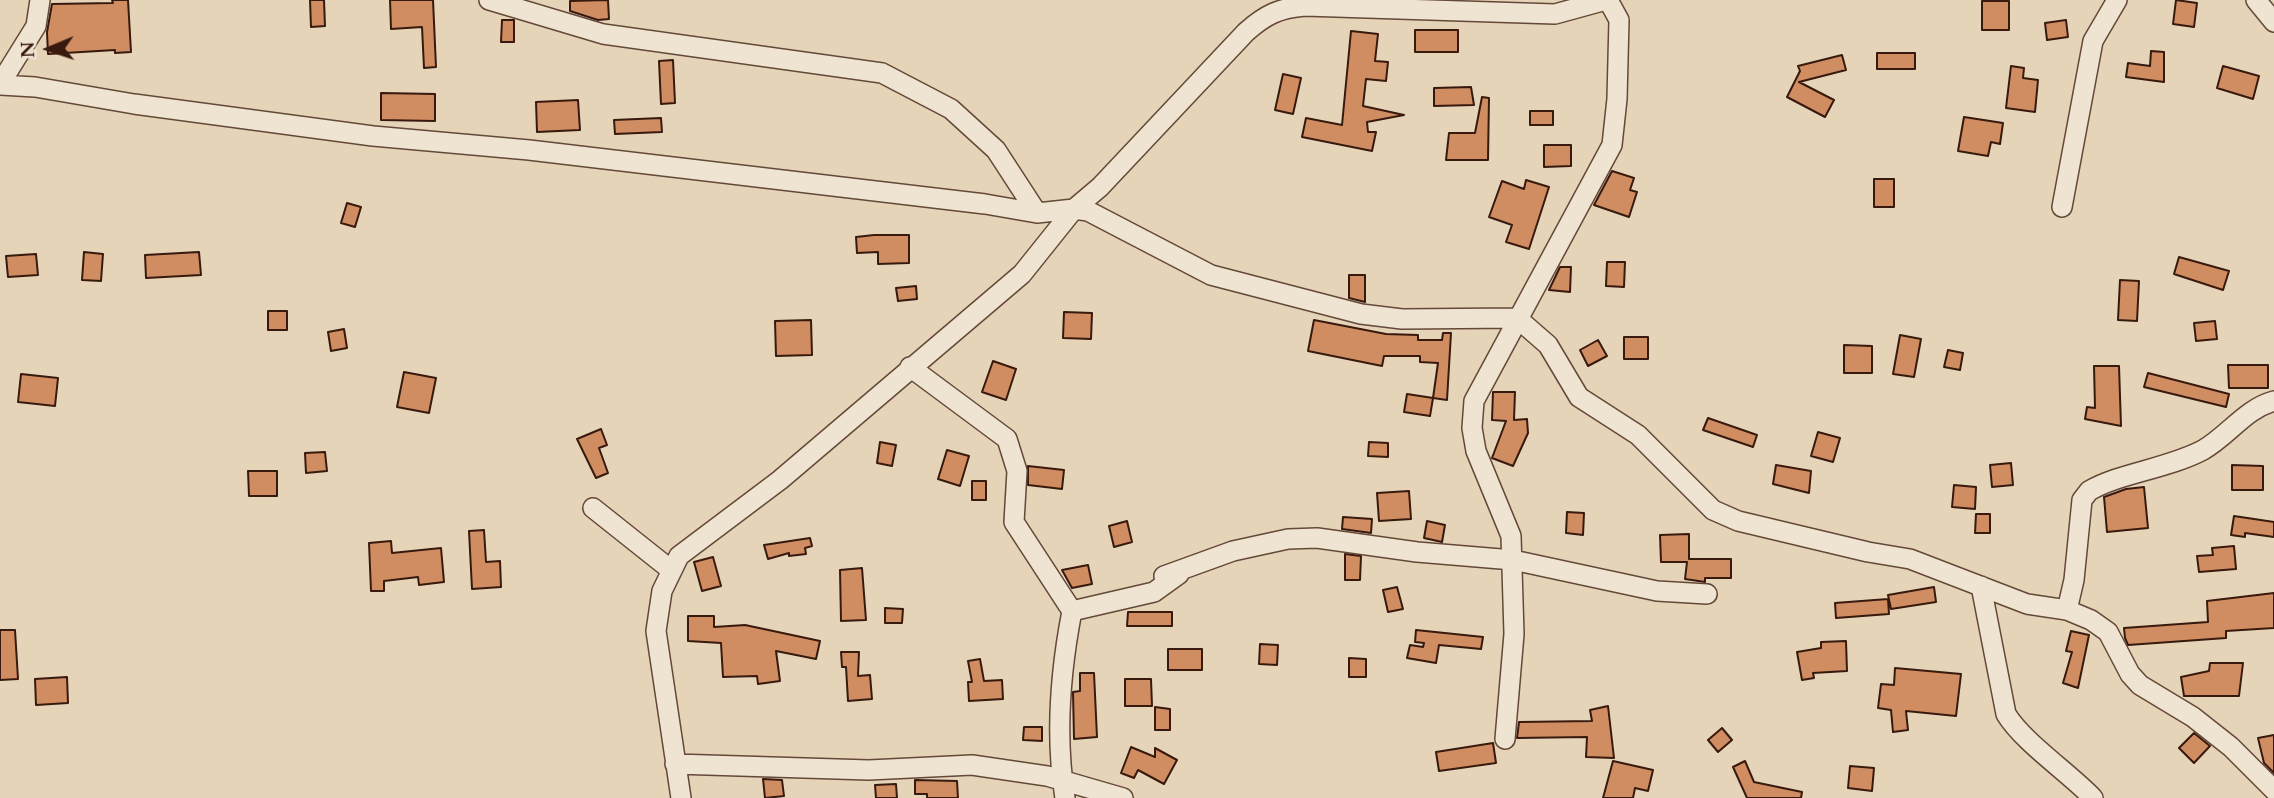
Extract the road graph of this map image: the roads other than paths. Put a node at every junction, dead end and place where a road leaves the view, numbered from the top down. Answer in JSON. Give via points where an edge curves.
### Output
{"nodes":[{"id":1,"x":40,"y":0,"type":"edge"},
{"id":2,"x":489,"y":0,"type":"edge"},
{"id":3,"x":1607,"y":0,"type":"edge"},
{"id":4,"x":2117,"y":0,"type":"edge"},
{"id":5,"x":2256,"y":0,"type":"edge"},
{"id":6,"x":2274,"y":22,"type":"edge"},
{"id":7,"x":0,"y":85,"type":"edge"},
{"id":8,"x":2062,"y":207,"type":"dead end"},
{"id":9,"x":1074,"y":209,"type":"junction"},
{"id":10,"x":1037,"y":214,"type":"junction"},
{"id":11,"x":1517,"y":318,"type":"junction"},
{"id":12,"x":910,"y":367,"type":"junction"},
{"id":13,"x":2274,"y":401,"type":"edge"},
{"id":14,"x":593,"y":508,"type":"dead end"},
{"id":15,"x":1513,"y":560,"type":"junction"},
{"id":16,"x":1191,"y":565,"type":"junction"},
{"id":17,"x":671,"y":570,"type":"junction"},
{"id":18,"x":1164,"y":576,"type":"dead end"},
{"id":19,"x":1981,"y":586,"type":"junction"},
{"id":20,"x":1707,"y":594,"type":"dead end"},
{"id":21,"x":2067,"y":610,"type":"junction"},
{"id":22,"x":1072,"y":611,"type":"junction"},
{"id":23,"x":1505,"y":739,"type":"dead end"},
{"id":24,"x":676,"y":764,"type":"junction"},
{"id":25,"x":1063,"y":790,"type":"edge"},
{"id":26,"x":2274,"y":790,"type":"edge"},
{"id":27,"x":681,"y":798,"type":"edge"},
{"id":28,"x":1123,"y":798,"type":"edge"},
{"id":29,"x":2094,"y":798,"type":"edge"}],
"edges":[{"from":1,"to":7,"type":"street","via":[[36,26]]},
{"from":2,"to":10,"type":"street","via":[[603,34],[882,73],[951,109],[996,150]]},
{"from":3,"to":9,"type":"street","via":[[1555,14],[1305,6],[1267,14]]},
{"from":3,"to":11,"type":"street","via":[[1619,20],[1612,145]]},
{"from":4,"to":8,"type":"street","via":[[2093,41]]},
{"from":5,"to":6,"type":"street"},
{"from":7,"to":10,"type":"street","via":[[373,136],[529,150]]},
{"from":9,"to":10,"type":"street"},
{"from":9,"to":11,"type":"street","via":[[1100,216],[1211,275],[1304,301],[1375,316]]},
{"from":9,"to":12,"type":"street","via":[[1021,274]]},
{"from":11,"to":15,"type":"street","via":[[1474,401],[1472,428],[1484,472],[1507,521]]},
{"from":11,"to":19,"type":"street","via":[[1548,345],[1579,397],[1638,435],[1713,510],[1738,521],[1910,559]]},
{"from":12,"to":17,"type":"street","via":[[780,480],[696,541]]},
{"from":12,"to":22,"type":"street","via":[[1007,439],[1017,471],[1014,522]]},
{"from":13,"to":21,"type":"street","via":[[2248,412],[2204,449],[2167,467],[2089,491],[2082,500]]},
{"from":14,"to":17,"type":"street"},
{"from":15,"to":16,"type":"street","via":[[1317,538],[1260,545]]},
{"from":15,"to":20,"type":"street","via":[[1657,591]]},
{"from":15,"to":23,"type":"street","via":[[1514,634]]},
{"from":16,"to":18,"type":"street"},
{"from":16,"to":22,"type":"street","via":[[1154,592]]},
{"from":17,"to":24,"type":"street","via":[[662,590],[656,631]]},
{"from":19,"to":21,"type":"street","via":[[2027,604]]},
{"from":19,"to":29,"type":"street","via":[[2006,714],[2015,730]]},
{"from":21,"to":26,"type":"street","via":[[2108,632],[2140,685],[2193,717]]},
{"from":22,"to":25,"type":"street","via":[[1060,709],[1058,751]]},
{"from":24,"to":25,"type":"street","via":[[869,770],[972,765]]},
{"from":24,"to":27,"type":"street"},
{"from":25,"to":28,"type":"street"}]}
